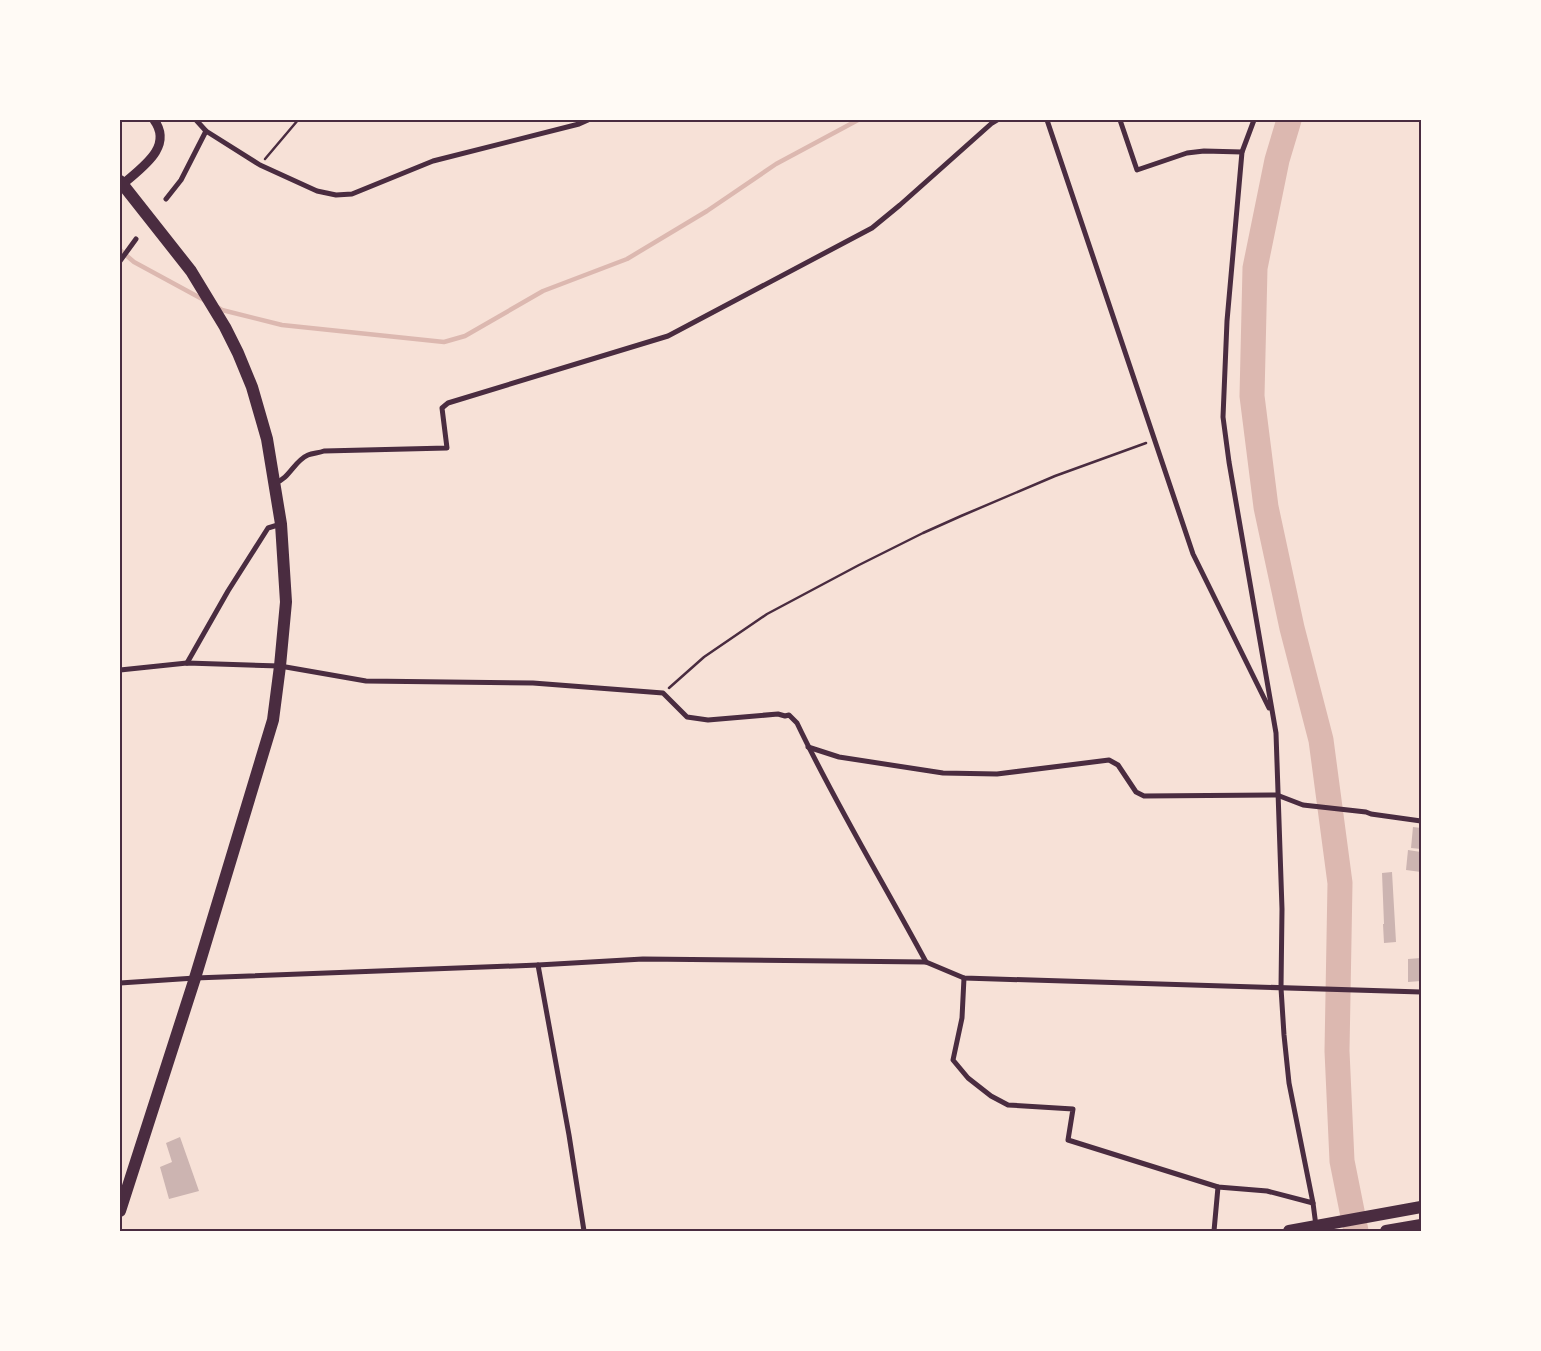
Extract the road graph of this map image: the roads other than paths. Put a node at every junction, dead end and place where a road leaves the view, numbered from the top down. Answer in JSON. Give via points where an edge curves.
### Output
{"nodes":[{"id":1,"x":154,"y":120,"type":"edge"},
{"id":2,"x":196,"y":120,"type":"edge"},
{"id":3,"x":588,"y":120,"type":"edge"},
{"id":4,"x":997,"y":120,"type":"edge"},
{"id":5,"x":1047,"y":120,"type":"edge"},
{"id":6,"x":1120,"y":120,"type":"edge"},
{"id":7,"x":1254,"y":120,"type":"edge"},
{"id":8,"x":206,"y":131,"type":"junction"},
{"id":9,"x":1242,"y":152,"type":"junction"},
{"id":10,"x":121,"y":182,"type":"edge"},
{"id":11,"x":166,"y":200,"type":"dead end"},
{"id":12,"x":136,"y":239,"type":"dead end"},
{"id":13,"x":120,"y":261,"type":"edge"},
{"id":14,"x":275,"y":483,"type":"junction"},
{"id":15,"x":281,"y":524,"type":"junction"},
{"id":16,"x":186,"y":663,"type":"junction"},
{"id":17,"x":280,"y":666,"type":"junction"},
{"id":18,"x":120,"y":670,"type":"edge"},
{"id":19,"x":1272,"y":714,"type":"junction"},
{"id":20,"x":808,"y":747,"type":"junction"},
{"id":21,"x":1277,"y":795,"type":"junction"},
{"id":22,"x":1421,"y":821,"type":"edge"},
{"id":23,"x":926,"y":962,"type":"junction"},
{"id":24,"x":538,"y":965,"type":"junction"},
{"id":25,"x":195,"y":978,"type":"junction"},
{"id":26,"x":964,"y":978,"type":"junction"},
{"id":27,"x":120,"y":983,"type":"edge"},
{"id":28,"x":1281,"y":988,"type":"junction"},
{"id":29,"x":1421,"y":992,"type":"edge"},
{"id":30,"x":1218,"y":1187,"type":"junction"},
{"id":31,"x":1313,"y":1203,"type":"junction"},
{"id":32,"x":1421,"y":1207,"type":"edge"},
{"id":33,"x":120,"y":1212,"type":"edge"},
{"id":34,"x":1421,"y":1225,"type":"edge"},
{"id":35,"x":1318,"y":1226,"type":"junction"},
{"id":36,"x":1389,"y":1230,"type":"edge"},
{"id":37,"x":584,"y":1231,"type":"edge"},
{"id":38,"x":1214,"y":1231,"type":"edge"},
{"id":39,"x":1289,"y":1231,"type":"edge"}],
"edges":[{"from":1,"to":10,"type":"street","via":[[161,136],[158,148],[150,160]]},
{"from":2,"to":8,"type":"street"},
{"from":3,"to":8,"type":"street","via":[[432,161],[352,194],[336,195],[317,191],[260,165]]},
{"from":4,"to":14,"type":"street","via":[[872,228],[668,336],[448,403],[442,408],[447,448],[324,451],[307,455],[282,481]]},
{"from":5,"to":19,"type":"street","via":[[1193,554]]},
{"from":6,"to":9,"type":"street","via":[[1137,170],[1187,153]]},
{"from":7,"to":9,"type":"street"},
{"from":8,"to":11,"type":"street","via":[[181,180]]},
{"from":9,"to":19,"type":"street","via":[[1227,321],[1223,417]]},
{"from":10,"to":14,"type":"main road","via":[[191,272],[225,327],[252,387]]},
{"from":12,"to":13,"type":"street"},
{"from":14,"to":15,"type":"main road"},
{"from":15,"to":16,"type":"street","via":[[268,528]]},
{"from":15,"to":17,"type":"main road","via":[[286,602]]},
{"from":16,"to":17,"type":"street"},
{"from":16,"to":18,"type":"street"},
{"from":17,"to":20,"type":"street","via":[[366,681],[533,683],[663,693],[687,717],[708,720],[789,715],[797,723]]},
{"from":17,"to":25,"type":"main road","via":[[273,720]]},
{"from":19,"to":21,"type":"street","via":[[1276,733]]},
{"from":20,"to":21,"type":"street","via":[[840,756],[943,773],[997,774],[1109,760],[1118,765],[1136,792],[1144,796]]},
{"from":20,"to":23,"type":"street"},
{"from":21,"to":22,"type":"street","via":[[1303,805]]},
{"from":21,"to":28,"type":"street","via":[[1282,909]]},
{"from":23,"to":24,"type":"street","via":[[643,959]]},
{"from":23,"to":26,"type":"street"},
{"from":24,"to":25,"type":"street"},
{"from":24,"to":37,"type":"street"},
{"from":25,"to":27,"type":"street"},
{"from":25,"to":33,"type":"main road"},
{"from":26,"to":28,"type":"street"},
{"from":26,"to":30,"type":"street","via":[[962,1018],[953,1060],[968,1078],[1008,1105],[1073,1109],[1068,1140]]},
{"from":28,"to":29,"type":"street"},
{"from":28,"to":31,"type":"street","via":[[1289,1083]]},
{"from":30,"to":31,"type":"street","via":[[1267,1191]]},
{"from":30,"to":38,"type":"street"},
{"from":31,"to":35,"type":"street"},
{"from":32,"to":35,"type":"main road"},
{"from":34,"to":36,"type":"main road"},
{"from":35,"to":39,"type":"main road"}]}
